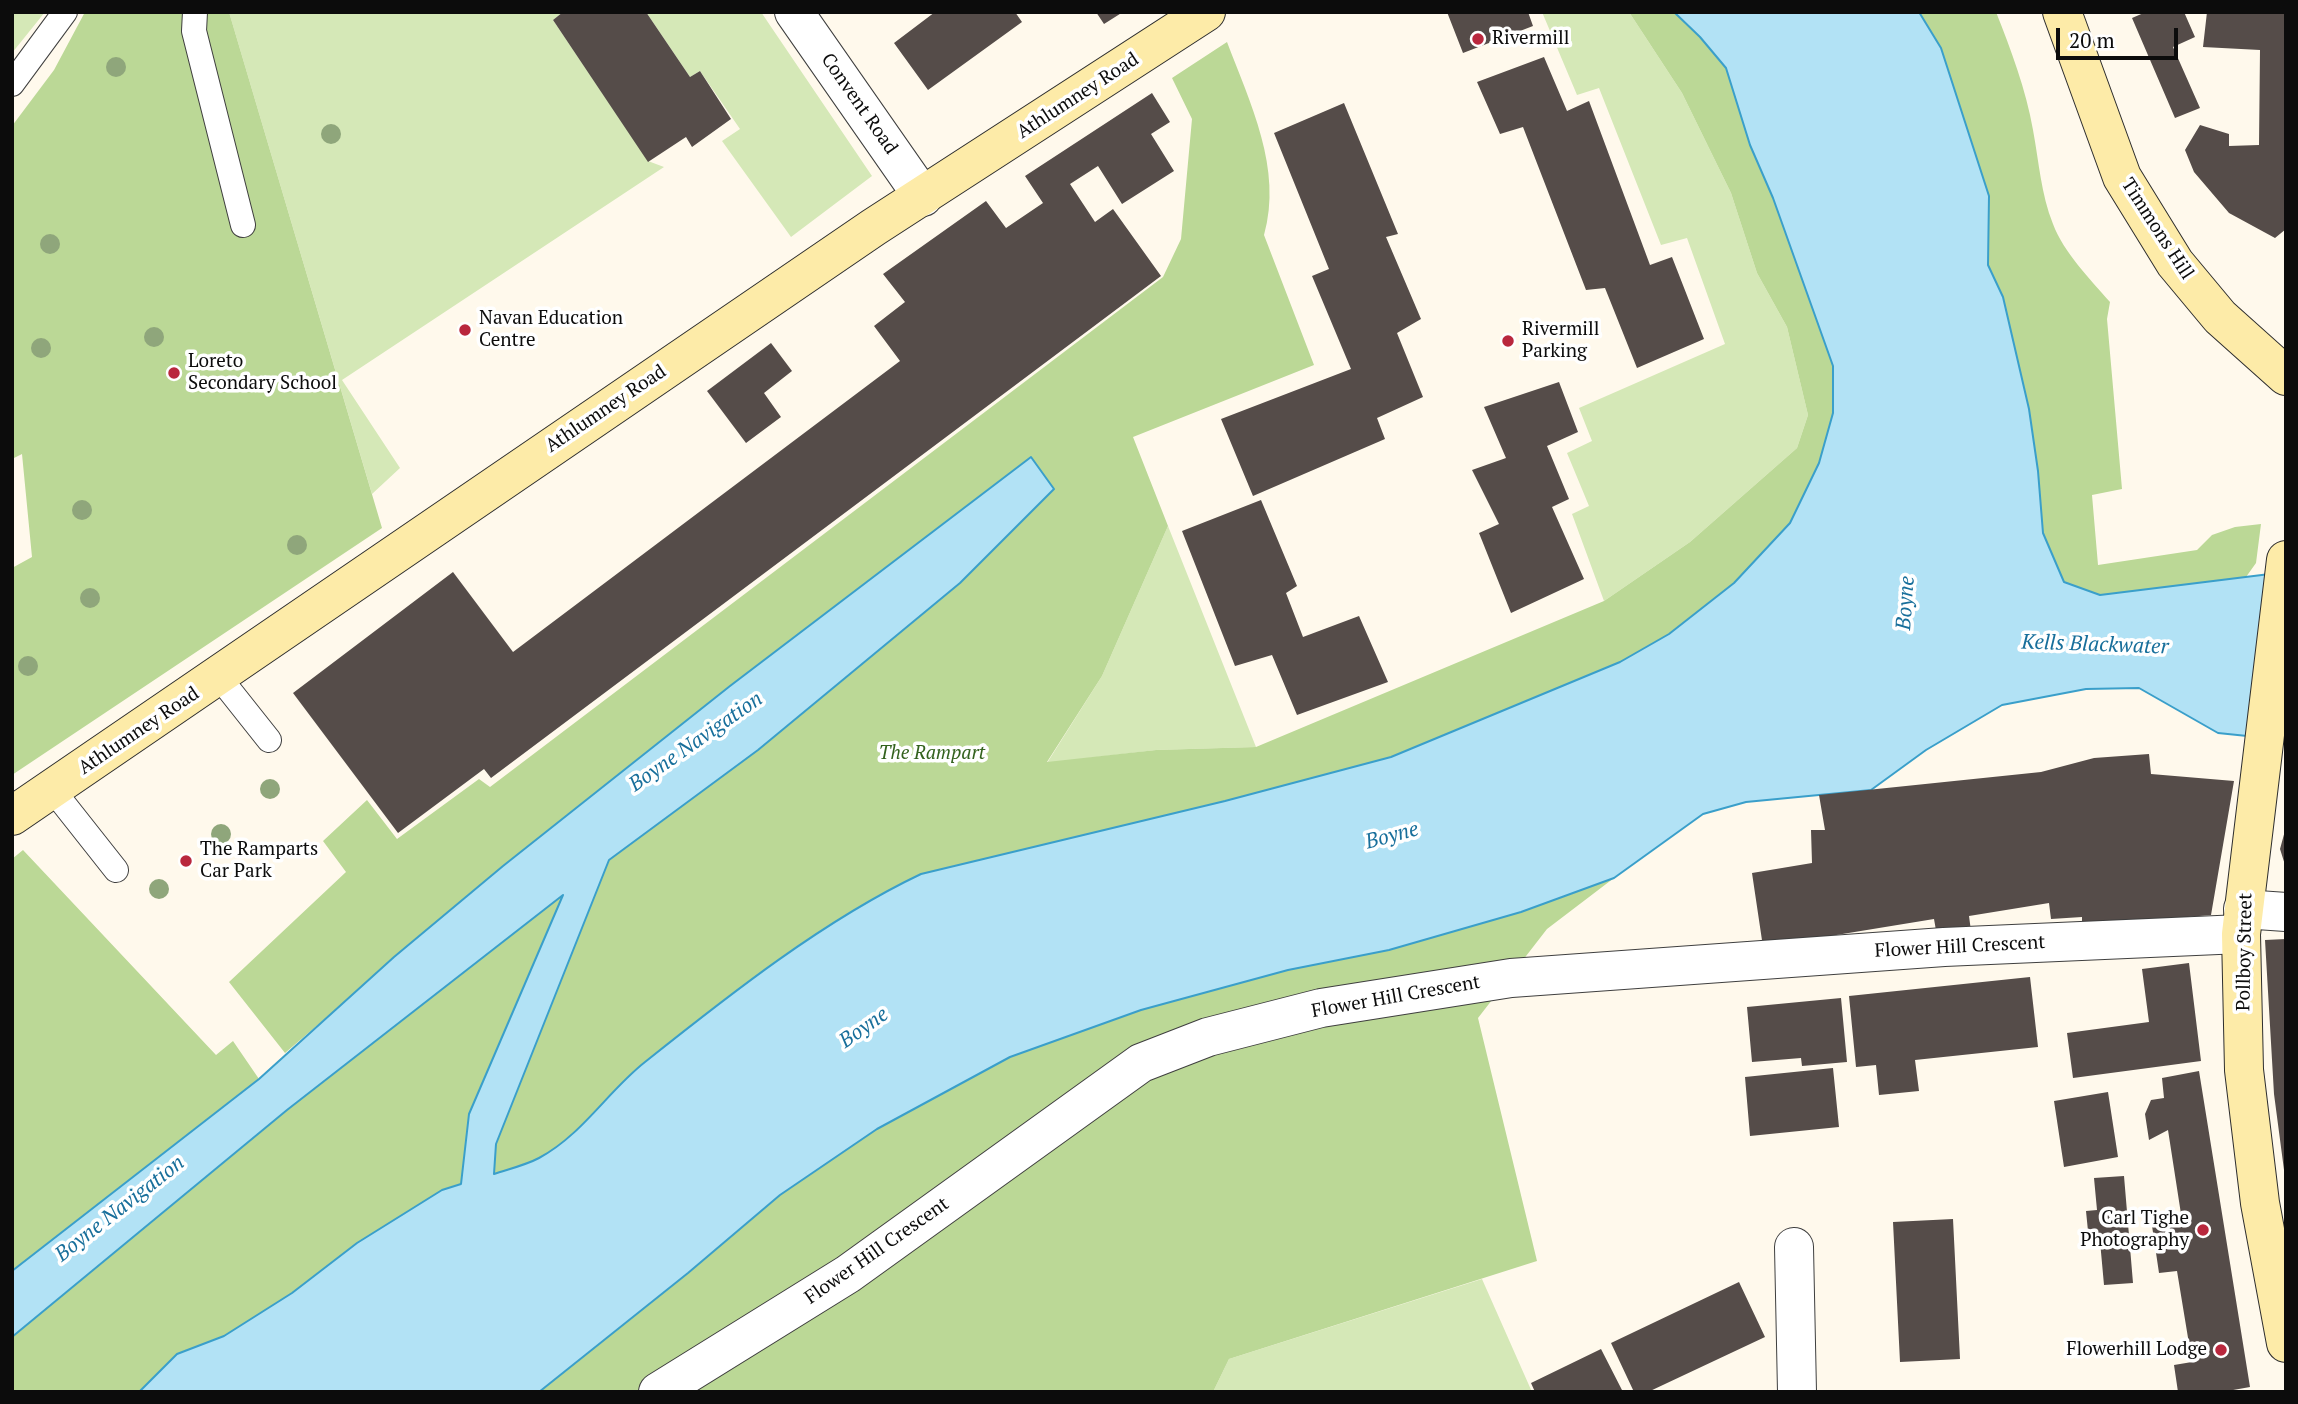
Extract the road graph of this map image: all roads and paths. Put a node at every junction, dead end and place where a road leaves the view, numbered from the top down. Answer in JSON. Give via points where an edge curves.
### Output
{"nodes":[{"id":1,"x":65,"y":12,"type":"edge"},
{"id":2,"x":195,"y":12,"type":"edge"},
{"id":3,"x":1206,"y":12,"type":"edge"},
{"id":4,"x":2062,"y":12,"type":"edge"},
{"id":5,"x":801,"y":15,"type":"edge"},
{"id":6,"x":12,"y":84,"type":"edge"},
{"id":7,"x":923,"y":197,"type":"junction"},
{"id":8,"x":243,"y":225,"type":"dead end"},
{"id":9,"x":2286,"y":376,"type":"edge"},
{"id":10,"x":2286,"y":560,"type":"edge"},
{"id":11,"x":219,"y":677,"type":"junction"},
{"id":12,"x":269,"y":740,"type":"dead end"},
{"id":13,"x":52,"y":789,"type":"junction"},
{"id":14,"x":12,"y":816,"type":"edge"},
{"id":15,"x":116,"y":870,"type":"dead end"},
{"id":16,"x":2286,"y":912,"type":"edge"},
{"id":17,"x":2242,"y":921,"type":"junction"},
{"id":18,"x":1794,"y":1247,"type":"dead end"},
{"id":19,"x":2286,"y":1343,"type":"edge"},
{"id":20,"x":658,"y":1392,"type":"edge"},
{"id":21,"x":1797,"y":1392,"type":"edge"}],
"edges":[{"from":1,"to":6,"type":"lane"},
{"from":2,"to":8,"type":"lane","via":[[194,31]]},
{"from":3,"to":7,"type":"main road","name":"Athlumney Road"},
{"from":4,"to":9,"type":"main road","name":"Timmons Hill","via":[[2122,177],[2175,263],[2220,317]]},
{"from":5,"to":7,"type":"street","name":"Convent Road"},
{"from":7,"to":11,"type":"main road","name":"Athlumney Road"},
{"from":10,"to":17,"type":"main road","name":"Pollboy Street"},
{"from":11,"to":12,"type":"lane"},
{"from":11,"to":13,"type":"main road","name":"Athlumney Road"},
{"from":13,"to":14,"type":"main road","name":"Athlumney Road"},
{"from":13,"to":15,"type":"lane"},
{"from":16,"to":17,"type":"street","name":"Flower Hill Crescent"},
{"from":17,"to":19,"type":"main road","name":"Pollboy Street","via":[[2244,1070],[2260,1203]]},
{"from":17,"to":20,"type":"street","name":"Flower Hill Crescent","via":[[1511,978],[1321,1008],[1208,1037],[1141,1063],[848,1274]]},
{"from":18,"to":21,"type":"street"}]}
